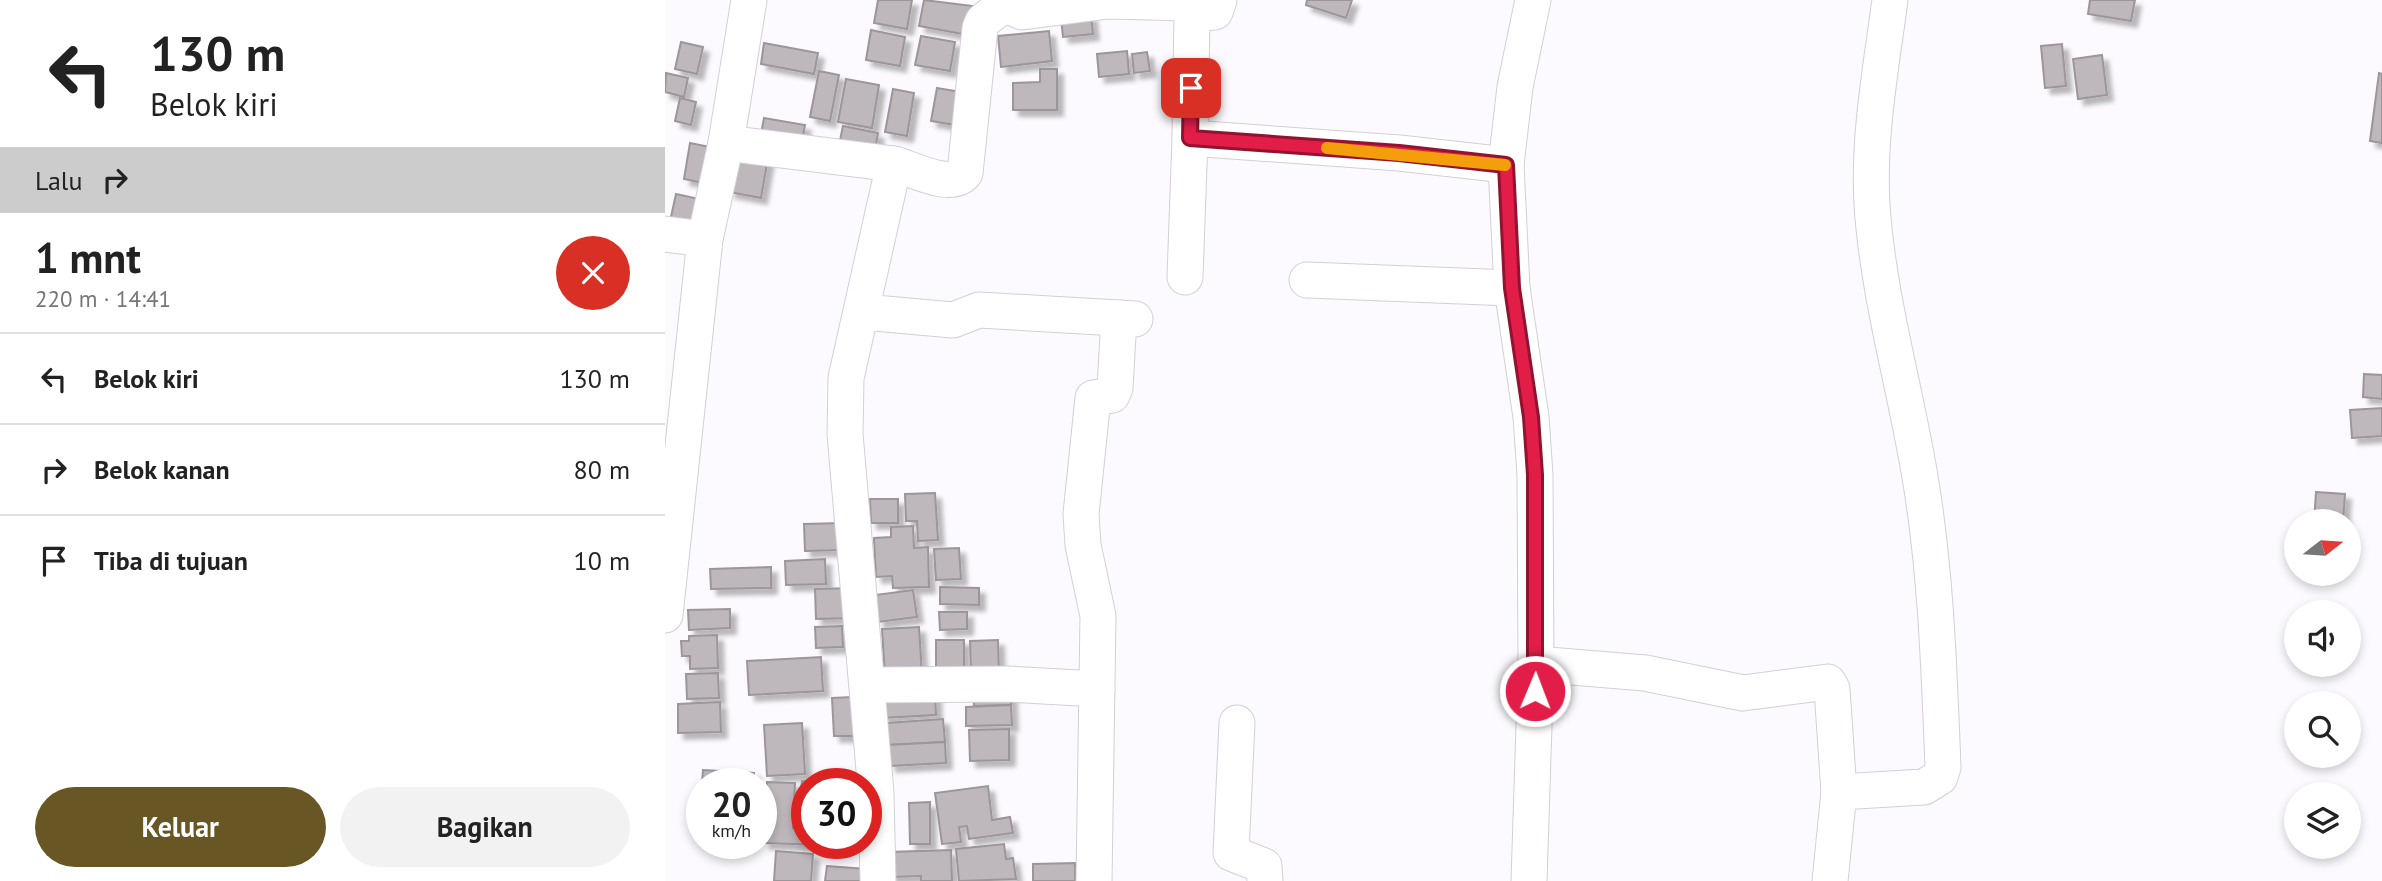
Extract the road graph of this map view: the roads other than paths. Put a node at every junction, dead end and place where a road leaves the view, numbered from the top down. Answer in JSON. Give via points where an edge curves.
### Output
{"nodes":[{"id":1,"x":749,"y":0,"type":"edge"},
{"id":2,"x":1533,"y":0,"type":"edge"},
{"id":3,"x":1890,"y":0,"type":"edge"},
{"id":4,"x":1008,"y":2,"type":"edge"},
{"id":5,"x":1205,"y":7,"type":"edge"},
{"id":6,"x":1190,"y":138,"type":"junction"},
{"id":7,"x":726,"y":143,"type":"junction"},
{"id":8,"x":894,"y":164,"type":"junction"},
{"id":9,"x":1506,"y":165,"type":"junction"},
{"id":10,"x":665,"y":234,"type":"edge"},
{"id":11,"x":705,"y":239,"type":"junction"},
{"id":12,"x":1185,"y":277,"type":"dead end"},
{"id":13,"x":1307,"y":280,"type":"dead end"},
{"id":14,"x":1512,"y":288,"type":"junction"},
{"id":15,"x":863,"y":312,"type":"junction"},
{"id":16,"x":668,"y":546,"type":"edge"},
{"id":17,"x":665,"y":615,"type":"edge"},
{"id":18,"x":1536,"y":664,"type":"junction"},
{"id":19,"x":868,"y":685,"type":"junction"},
{"id":20,"x":1097,"y":689,"type":"junction"},
{"id":21,"x":1237,"y":723,"type":"dead end"},
{"id":22,"x":1839,"y":792,"type":"junction"},
{"id":23,"x":878,"y":881,"type":"edge"},
{"id":24,"x":1094,"y":881,"type":"edge"},
{"id":25,"x":1265,"y":881,"type":"edge"},
{"id":26,"x":1529,"y":881,"type":"edge"},
{"id":27,"x":1830,"y":881,"type":"edge"}],
"edges":[{"from":1,"to":7,"type":"street"},
{"from":2,"to":9,"type":"street","via":[[1515,87]]},
{"from":3,"to":22,"type":"street","via":[[1871,145],[1872,205],[1930,543],[1943,767],[1940,776],[1924,787]]},
{"from":4,"to":5,"type":"street","via":[[1022,12],[1108,1]]},
{"from":4,"to":8,"type":"street","via":[[980,28],[965,173],[949,181]]},
{"from":5,"to":6,"type":"street"},
{"from":6,"to":9,"type":"street"},
{"from":6,"to":12,"type":"street"},
{"from":7,"to":8,"type":"street"},
{"from":7,"to":11,"type":"street"},
{"from":8,"to":15,"type":"street"},
{"from":9,"to":14,"type":"street"},
{"from":10,"to":11,"type":"street"},
{"from":11,"to":16,"type":"street"},
{"from":13,"to":14,"type":"street"},
{"from":14,"to":18,"type":"street","via":[[1535,463]]},
{"from":15,"to":19,"type":"street","via":[[846,378],[844,406]]},
{"from":15,"to":20,"type":"street","via":[[953,320],[979,310],[1127,318],[1112,396],[1093,398],[1080,514],[1097,616]]},
{"from":16,"to":17,"type":"street"},
{"from":18,"to":22,"type":"street","via":[[1645,673],[1743,693],[1828,682]]},
{"from":18,"to":26,"type":"street"},
{"from":19,"to":20,"type":"street"},
{"from":19,"to":23,"type":"street"},
{"from":20,"to":24,"type":"street"},
{"from":21,"to":25,"type":"street","via":[[1231,853],[1264,866]]},
{"from":22,"to":27,"type":"street"}]}
